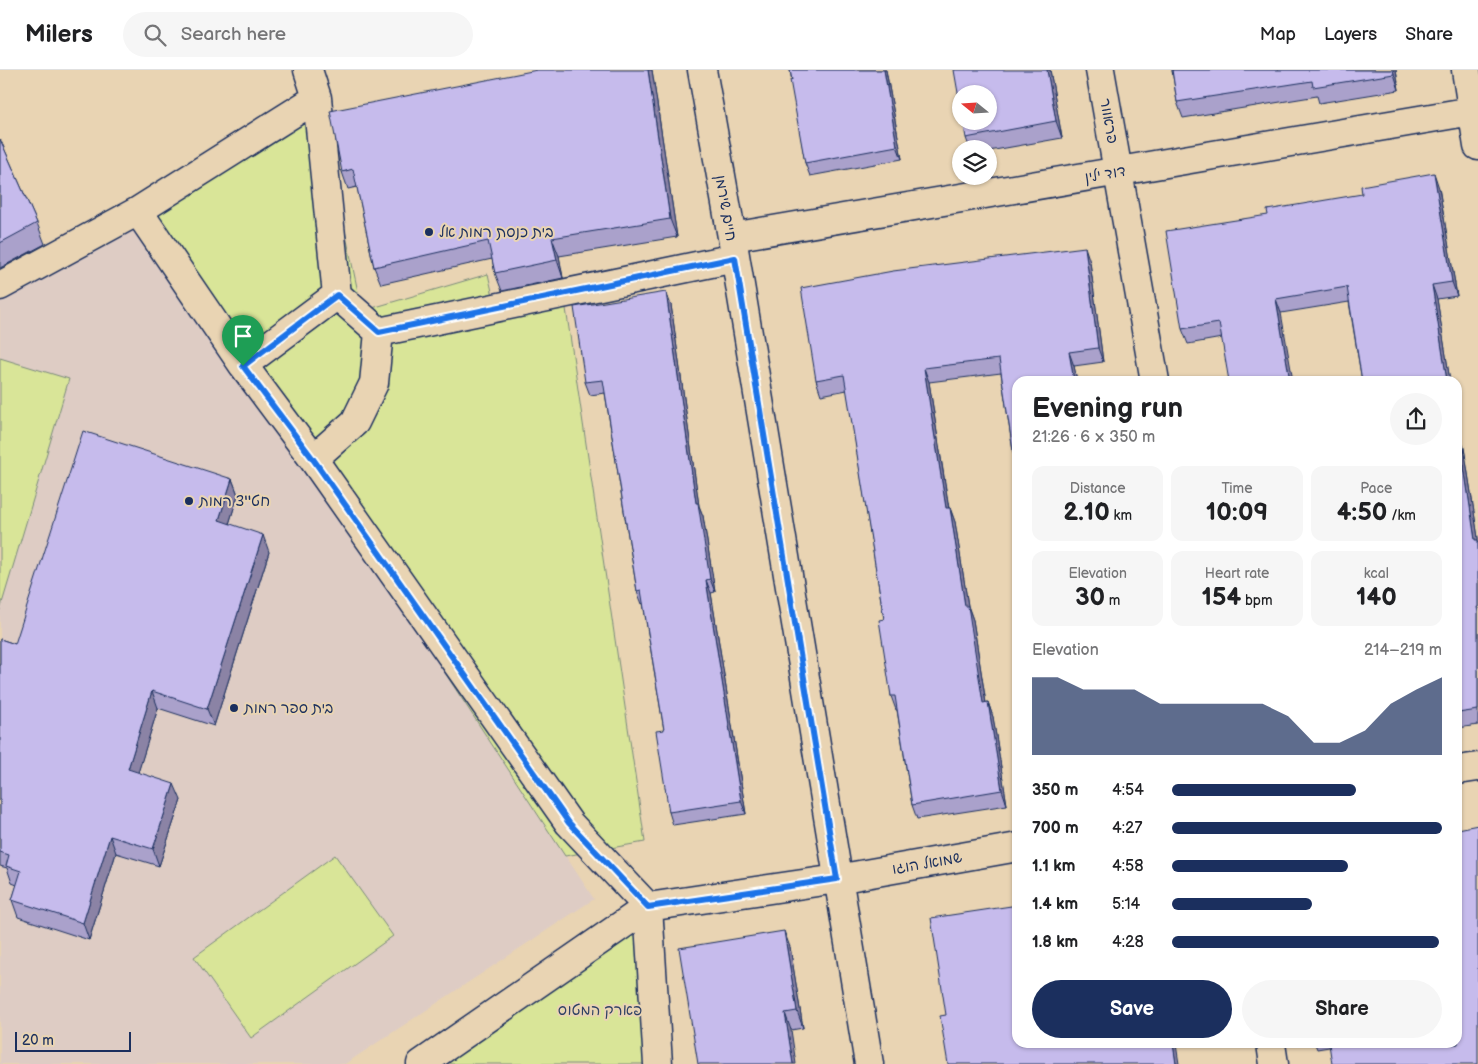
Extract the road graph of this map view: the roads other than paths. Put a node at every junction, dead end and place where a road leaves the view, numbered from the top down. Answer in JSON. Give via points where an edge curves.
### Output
{"nodes":[{"id":1,"x":308,"y":70,"type":"edge"},
{"id":2,"x":702,"y":70,"type":"edge"},
{"id":3,"x":1100,"y":70,"type":"edge"},
{"id":4,"x":1466,"y":70,"type":"edge"},
{"id":5,"x":317,"y":98,"type":"junction"},
{"id":6,"x":1475,"y":110,"type":"edge"},
{"id":7,"x":1478,"y":146,"type":"edge"},
{"id":8,"x":1118,"y":172,"type":"junction"},
{"id":9,"x":138,"y":211,"type":"junction"},
{"id":10,"x":733,"y":247,"type":"junction"},
{"id":11,"x":0,"y":286,"type":"edge"},
{"id":12,"x":337,"y":295,"type":"junction"},
{"id":13,"x":379,"y":332,"type":"junction"},
{"id":14,"x":243,"y":366,"type":"junction"},
{"id":15,"x":1154,"y":376,"type":"edge"},
{"id":16,"x":313,"y":459,"type":"junction"},
{"id":17,"x":1478,"y":767,"type":"edge"},
{"id":18,"x":1462,"y":769,"type":"edge"},
{"id":19,"x":1012,"y":847,"type":"edge"},
{"id":20,"x":837,"y":879,"type":"junction"},
{"id":21,"x":648,"y":907,"type":"junction"},
{"id":22,"x":1272,"y":1048,"type":"edge"},
{"id":23,"x":421,"y":1064,"type":"edge"},
{"id":24,"x":658,"y":1064,"type":"edge"},
{"id":25,"x":868,"y":1064,"type":"edge"},
{"id":26,"x":1274,"y":1064,"type":"edge"}],
"edges":[{"from":1,"to":5,"type":"street"},
{"from":2,"to":10,"type":"street","name":"חיים שירמן"},
{"from":3,"to":8,"type":"street","name":"פראוור"},
{"from":4,"to":6,"type":"street"},
{"from":5,"to":9,"type":"street"},
{"from":5,"to":12,"type":"street"},
{"from":6,"to":7,"type":"street"},
{"from":6,"to":8,"type":"street","name":"דוד ילין"},
{"from":8,"to":10,"type":"street","name":"דוד ילין"},
{"from":8,"to":15,"type":"street","name":"פראוור"},
{"from":9,"to":11,"type":"street"},
{"from":9,"to":14,"type":"street"},
{"from":10,"to":13,"type":"street","name":"דוד ילין"},
{"from":10,"to":20,"type":"street","name":"חיים שירמן"},
{"from":12,"to":13,"type":"street"},
{"from":12,"to":14,"type":"street"},
{"from":13,"to":16,"type":"street","via":[[374,383],[355,422]]},
{"from":14,"to":16,"type":"street"},
{"from":16,"to":21,"type":"street","via":[[569,823]]},
{"from":17,"to":18,"type":"street"},
{"from":19,"to":20,"type":"street","name":"שמואל הוגו"},
{"from":20,"to":21,"type":"street","name":"שמואל הוגו"},
{"from":20,"to":25,"type":"street","name":"חיים שירמן"},
{"from":21,"to":23,"type":"street"},
{"from":21,"to":24,"type":"street"},
{"from":22,"to":26,"type":"street"}]}
